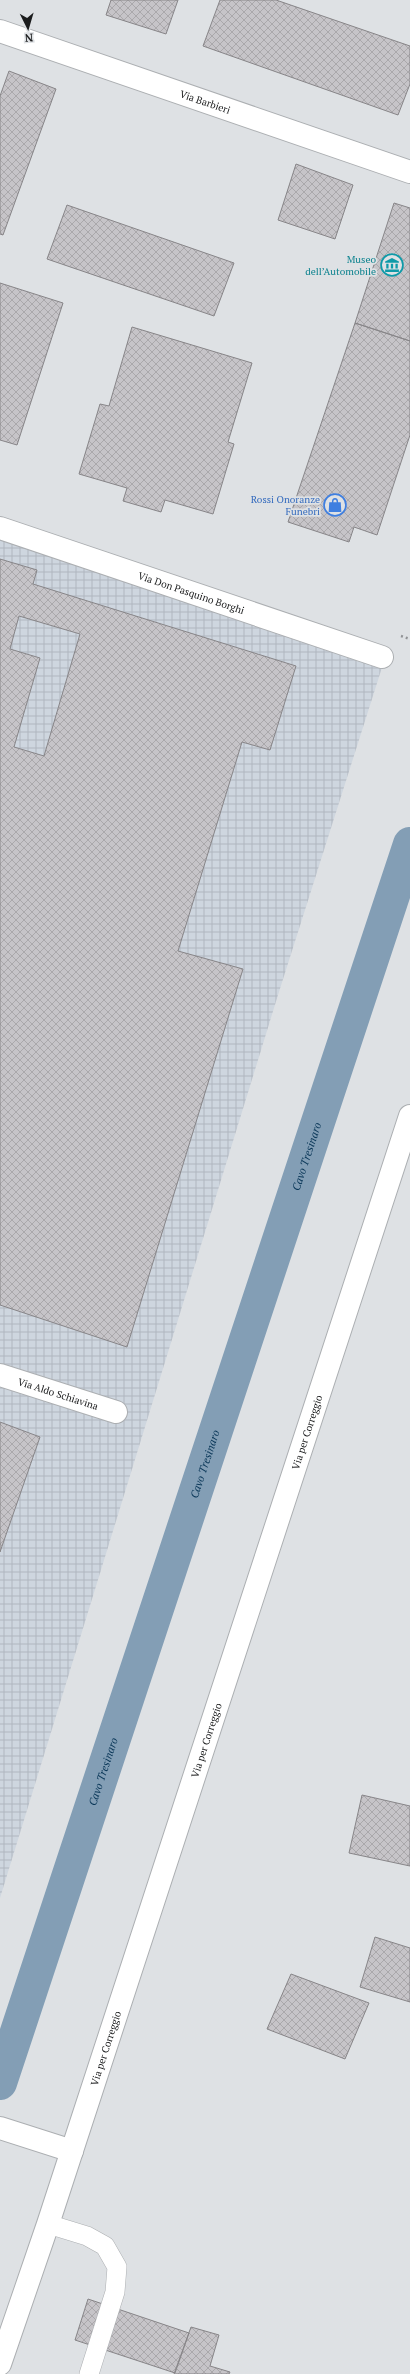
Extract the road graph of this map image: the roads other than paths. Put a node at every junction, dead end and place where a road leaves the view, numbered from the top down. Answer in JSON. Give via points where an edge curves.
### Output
{"nodes":[{"id":1,"x":0,"y":31,"type":"edge"},
{"id":2,"x":410,"y":172,"type":"edge"},
{"id":3,"x":0,"y":528,"type":"edge"},
{"id":4,"x":382,"y":657,"type":"dead end"},
{"id":5,"x":410,"y":1116,"type":"edge"},
{"id":6,"x":0,"y":1375,"type":"edge"},
{"id":7,"x":116,"y":1412,"type":"dead end"},
{"id":8,"x":0,"y":2128,"type":"edge"},
{"id":9,"x":72,"y":2151,"type":"junction"},
{"id":10,"x":48,"y":2224,"type":"junction"},
{"id":11,"x":0,"y":2364,"type":"edge"},
{"id":12,"x":89,"y":2374,"type":"edge"}],
"edges":[{"from":1,"to":2,"type":"street","name":"Via Barbieri"},
{"from":3,"to":4,"type":"street","name":"Via Don Pasquino Borghi"},
{"from":5,"to":9,"type":"street","name":"Via per Correggio"},
{"from":6,"to":7,"type":"street","name":"Via Aldo Schiavina"},
{"from":8,"to":9,"type":"street"},
{"from":9,"to":10,"type":"street","name":"Via per Correggio"},
{"from":10,"to":11,"type":"street","name":"Via per Correggio"},
{"from":10,"to":12,"type":"lane","via":[[87,2236],[105,2246],[117,2267],[115,2292]]}]}
